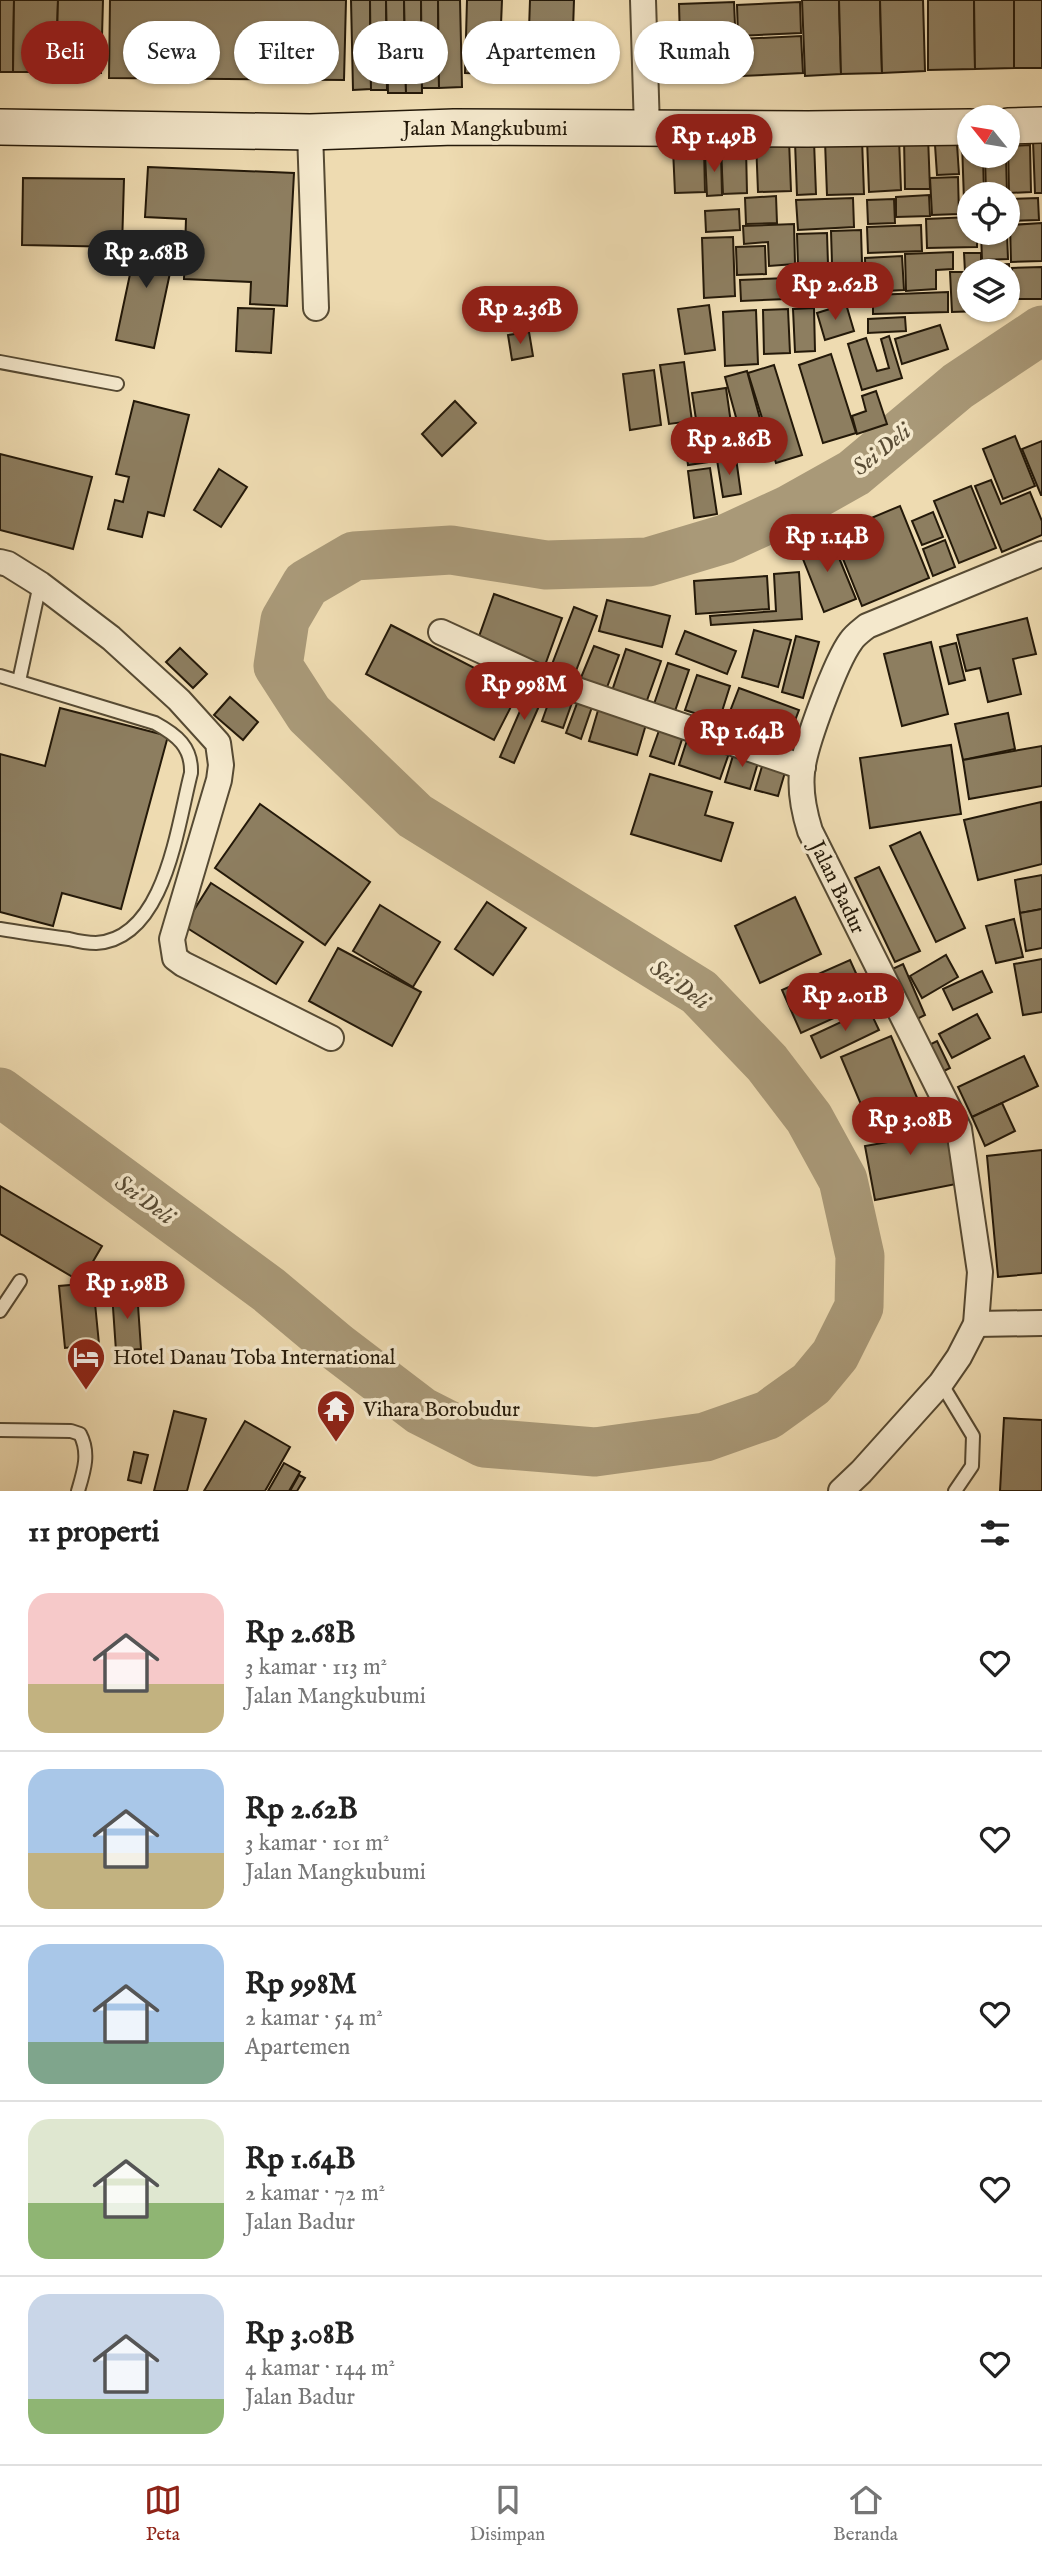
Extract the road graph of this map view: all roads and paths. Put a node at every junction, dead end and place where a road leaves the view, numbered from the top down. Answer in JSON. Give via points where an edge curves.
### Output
{"nodes":[{"id":1,"x":643,"y":0,"type":"edge"},
{"id":2,"x":1042,"y":125,"type":"edge"},
{"id":3,"x":1020,"y":126,"type":"edge"},
{"id":4,"x":0,"y":127,"type":"edge"},
{"id":5,"x":957,"y":127,"type":"edge"},
{"id":6,"x":647,"y":129,"type":"junction"},
{"id":7,"x":310,"y":132,"type":"junction"},
{"id":8,"x":316,"y":308,"type":"dead end"},
{"id":9,"x":0,"y":362,"type":"edge"},
{"id":10,"x":117,"y":384,"type":"dead end"},
{"id":11,"x":1041,"y":560,"type":"edge"},
{"id":12,"x":0,"y":562,"type":"edge"},
{"id":13,"x":40,"y":584,"type":"junction"},
{"id":14,"x":441,"y":632,"type":"dead end"},
{"id":15,"x":0,"y":676,"type":"edge"},
{"id":16,"x":19,"y":681,"type":"junction"},
{"id":17,"x":803,"y":766,"type":"junction"},
{"id":18,"x":0,"y":929,"type":"edge"},
{"id":19,"x":331,"y":1038,"type":"dead end"},
{"id":20,"x":20,"y":1281,"type":"dead end"},
{"id":21,"x":0,"y":1311,"type":"edge"},
{"id":22,"x":1042,"y":1323,"type":"edge"},
{"id":23,"x":976,"y":1324,"type":"junction"},
{"id":24,"x":941,"y":1383,"type":"junction"},
{"id":25,"x":0,"y":1430,"type":"edge"},
{"id":26,"x":863,"y":1482,"type":"edge"},
{"id":27,"x":78,"y":1491,"type":"edge"},
{"id":28,"x":841,"y":1491,"type":"edge"},
{"id":29,"x":955,"y":1491,"type":"edge"}],
"edges":[{"from":1,"to":6,"type":"street"},
{"from":2,"to":3,"type":"street"},
{"from":4,"to":7,"type":"street","name":"Jalan Mangkubumi"},
{"from":5,"to":6,"type":"street","name":"Jalan Mangkubumi"},
{"from":6,"to":7,"type":"street","name":"Jalan Mangkubumi","via":[[454,127]]},
{"from":7,"to":8,"type":"street"},
{"from":9,"to":10,"type":"lane"},
{"from":11,"to":17,"type":"street","name":"Jalan Badur","via":[[858,633],[843,655]]},
{"from":12,"to":13,"type":"street"},
{"from":13,"to":16,"type":"lane"},
{"from":13,"to":19,"type":"street","via":[[111,638],[218,743],[219,779],[172,939],[175,958]]},
{"from":14,"to":17,"type":"street","via":[[539,677]]},
{"from":15,"to":16,"type":"lane"},
{"from":16,"to":18,"type":"lane","via":[[155,723],[182,741],[192,761],[156,900],[122,937],[95,943]]},
{"from":17,"to":23,"type":"street","name":"Jalan Badur","via":[[802,797],[810,831],[959,1129],[980,1272]]},
{"from":20,"to":21,"type":"lane"},
{"from":22,"to":23,"type":"street"},
{"from":23,"to":24,"type":"street","name":"Jalan Badur"},
{"from":24,"to":26,"type":"street","name":"Jalan Badur"},
{"from":24,"to":29,"type":"lane","via":[[973,1436],[972,1466]]},
{"from":25,"to":27,"type":"lane","via":[[80,1434],[85,1443],[85,1465]]},
{"from":26,"to":28,"type":"street","name":"Jalan Badur"}]}
